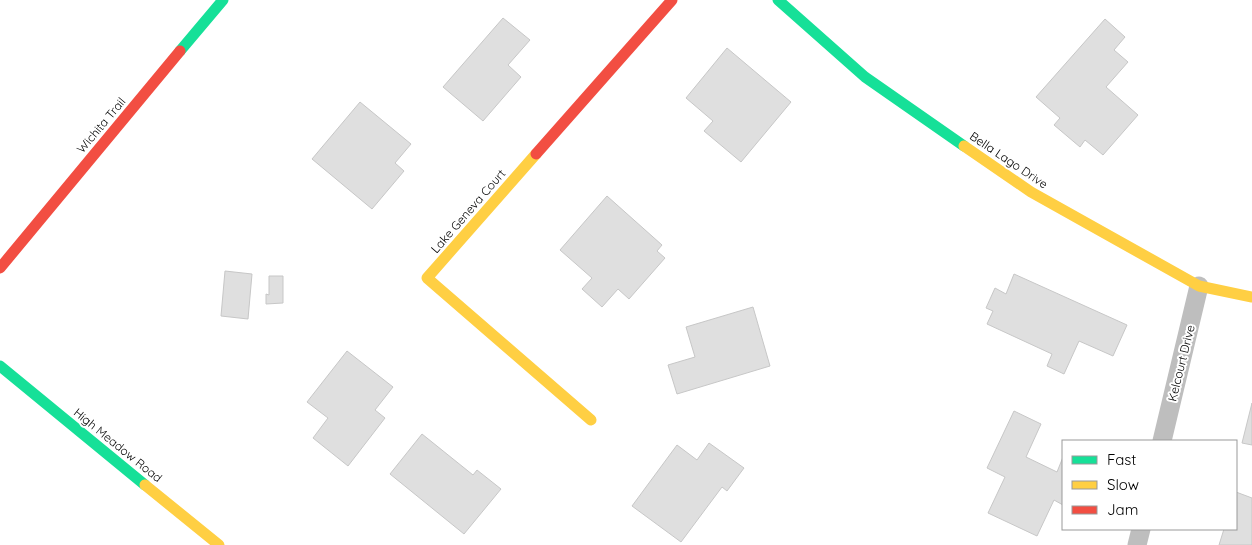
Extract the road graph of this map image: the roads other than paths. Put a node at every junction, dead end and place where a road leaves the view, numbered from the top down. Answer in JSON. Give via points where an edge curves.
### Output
{"nodes":[{"id":1,"x":223,"y":0,"type":"edge"},
{"id":2,"x":672,"y":0,"type":"edge"},
{"id":3,"x":778,"y":0,"type":"edge"},
{"id":4,"x":0,"y":268,"type":"edge"},
{"id":5,"x":1200,"y":286,"type":"junction"},
{"id":6,"x":1252,"y":297,"type":"edge"},
{"id":7,"x":0,"y":366,"type":"edge"},
{"id":8,"x":590,"y":420,"type":"dead end"},
{"id":9,"x":1162,"y":440,"type":"edge"},
{"id":10,"x":1141,"y":530,"type":"edge"},
{"id":11,"x":219,"y":545,"type":"edge"},
{"id":12,"x":1137,"y":545,"type":"edge"}],
"edges":[{"from":1,"to":4,"type":"street","name":"Wichita Trail"},
{"from":2,"to":8,"type":"street","name":"Lake Geneva Court","via":[[427,278]]},
{"from":3,"to":5,"type":"street","name":"Bella Lago Drive","via":[[865,77],[1031,192]]},
{"from":5,"to":6,"type":"street","name":"Bella Lago Drive"},
{"from":5,"to":9,"type":"street","name":"Kelcourt Drive"},
{"from":7,"to":11,"type":"street","name":"High Meadow Road"},
{"from":10,"to":12,"type":"street"}]}
